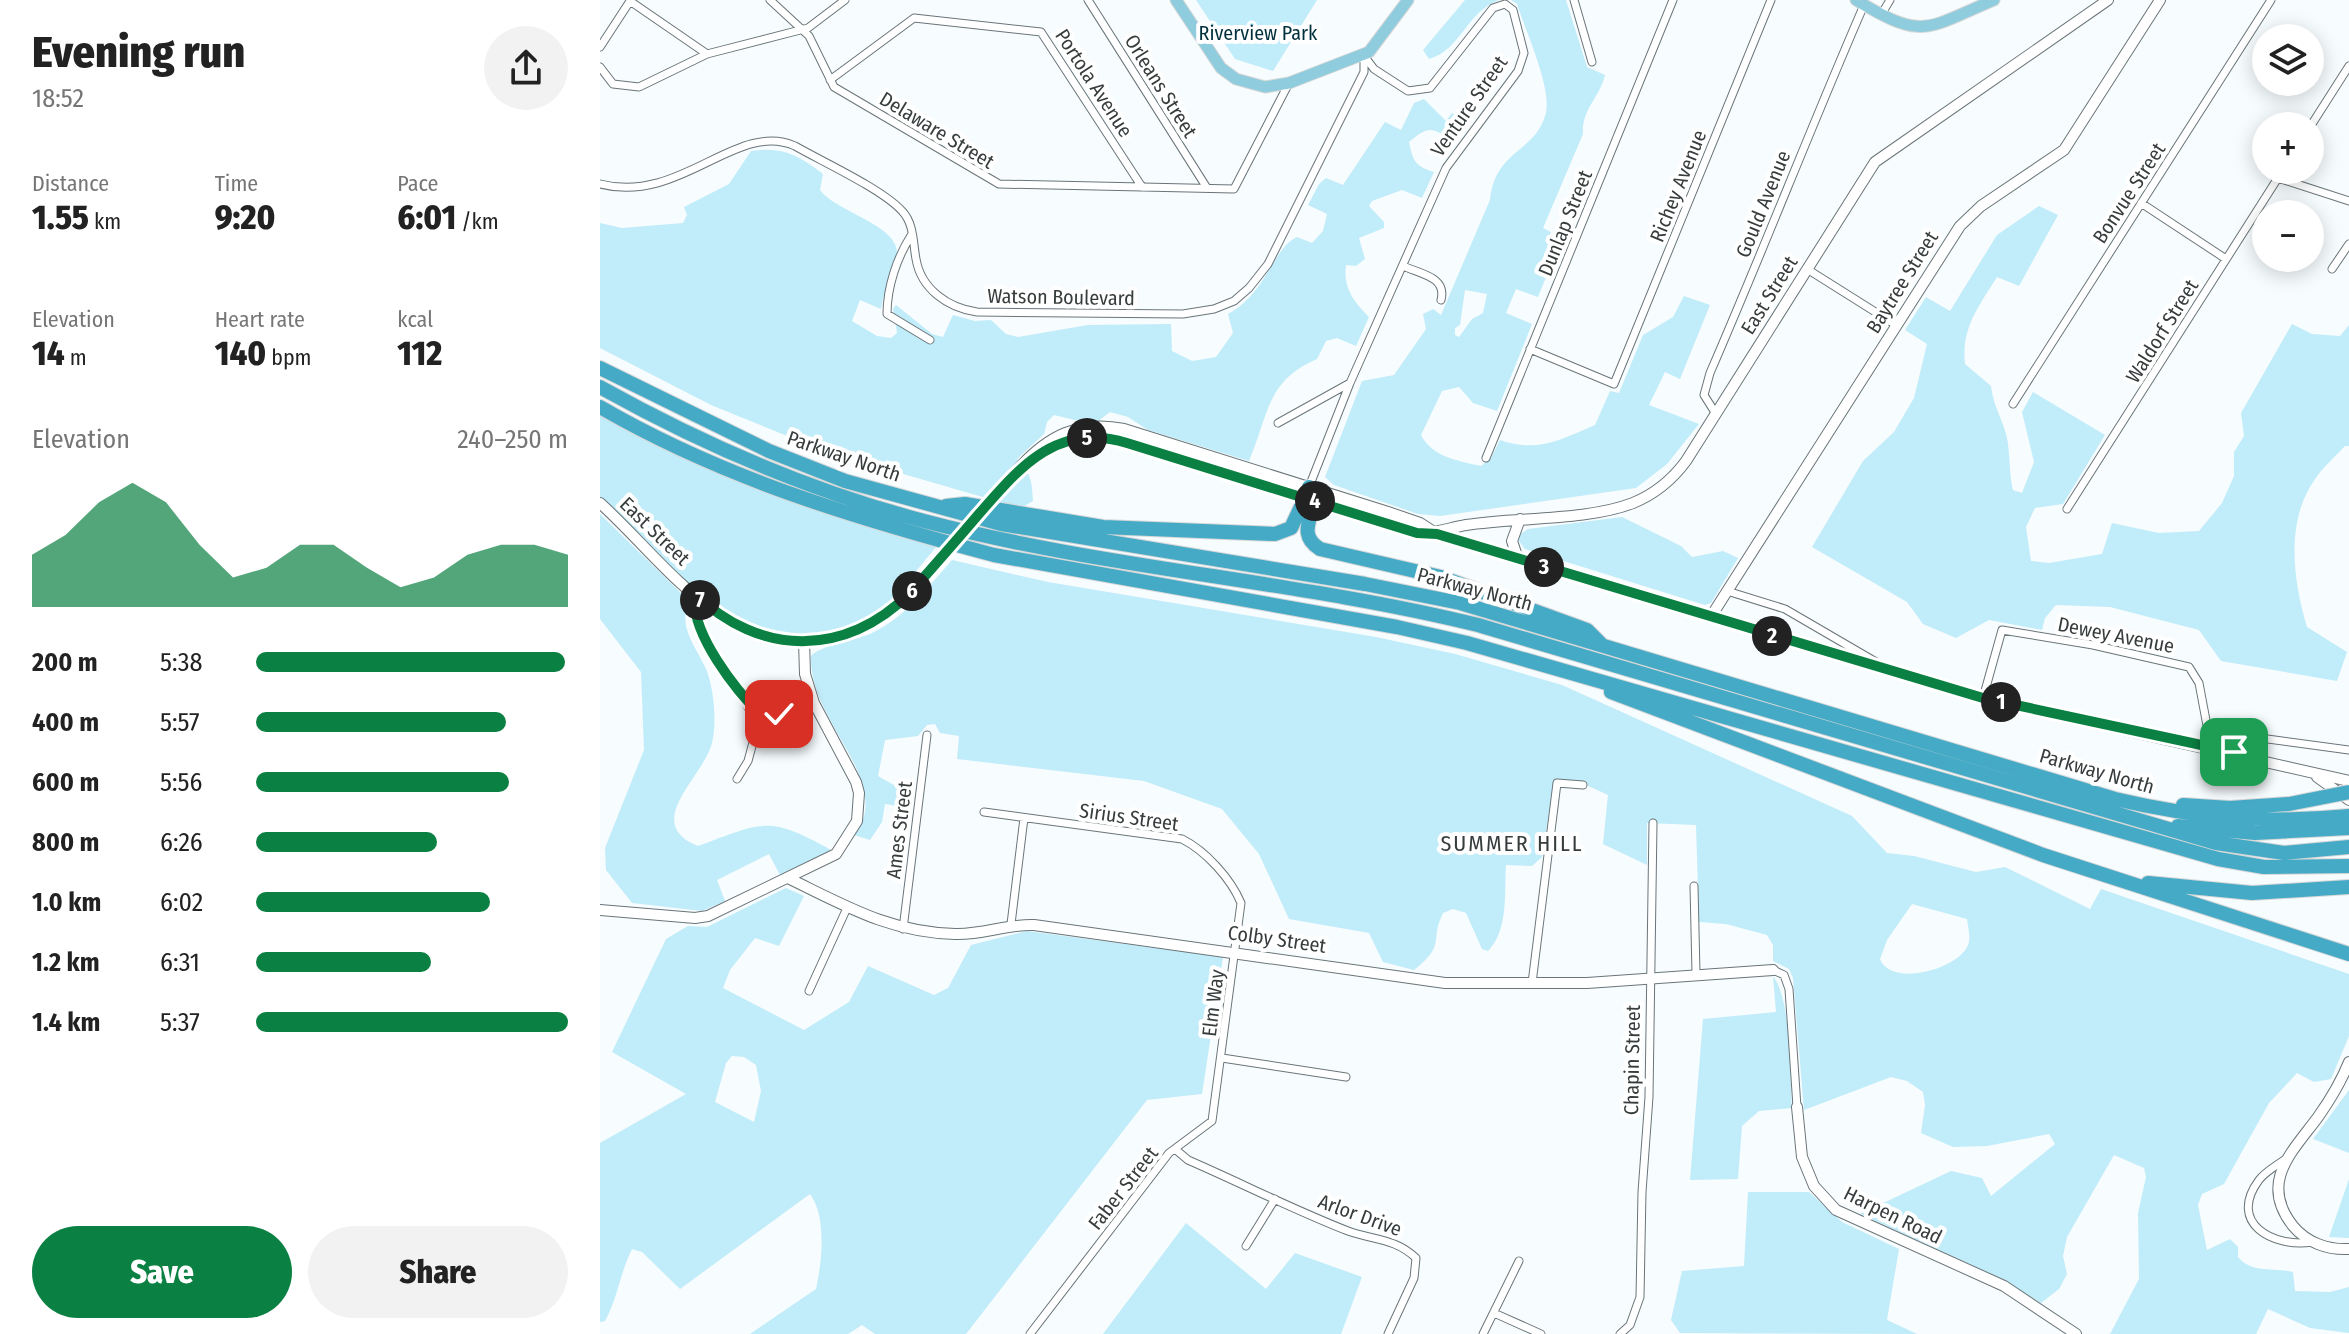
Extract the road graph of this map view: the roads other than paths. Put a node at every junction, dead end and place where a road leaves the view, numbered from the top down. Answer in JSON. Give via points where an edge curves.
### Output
{"nodes":[{"id":1,"x":770,"y":0,"type":"edge"},
{"id":2,"x":845,"y":0,"type":"edge"},
{"id":3,"x":1088,"y":0,"type":"edge"},
{"id":4,"x":1176,"y":0,"type":"edge"},
{"id":5,"x":1408,"y":0,"type":"edge"},
{"id":6,"x":1574,"y":0,"type":"edge"},
{"id":7,"x":1673,"y":0,"type":"edge"},
{"id":8,"x":1771,"y":0,"type":"edge"},
{"id":9,"x":1890,"y":0,"type":"edge"},
{"id":10,"x":1994,"y":0,"type":"edge"},
{"id":11,"x":2108,"y":0,"type":"edge"},
{"id":12,"x":2160,"y":0,"type":"edge"},
{"id":13,"x":2271,"y":0,"type":"edge"},
{"id":14,"x":630,"y":1,"type":"edge"},
{"id":15,"x":1860,"y":3,"type":"edge"},
{"id":16,"x":1881,"y":15,"type":"junction"},
{"id":17,"x":803,"y":29,"type":"junction"},
{"id":18,"x":600,"y":47,"type":"edge"},
{"id":19,"x":707,"y":54,"type":"junction"},
{"id":20,"x":1364,"y":55,"type":"junction"},
{"id":21,"x":1592,"y":62,"type":"dead end"},
{"id":22,"x":2349,"y":66,"type":"edge"},
{"id":23,"x":600,"y":67,"type":"edge"},
{"id":24,"x":830,"y":80,"type":"junction"},
{"id":25,"x":1289,"y":83,"type":"junction"},
{"id":26,"x":2320,"y":112,"type":"edge"},
{"id":27,"x":600,"y":184,"type":"edge"},
{"id":28,"x":2274,"y":184,"type":"edge"},
{"id":29,"x":2306,"y":184,"type":"edge"},
{"id":30,"x":1142,"y":187,"type":"junction"},
{"id":31,"x":1207,"y":188,"type":"junction"},
{"id":32,"x":2349,"y":201,"type":"edge"},
{"id":33,"x":2141,"y":203,"type":"junction"},
{"id":34,"x":912,"y":234,"type":"junction"},
{"id":35,"x":2349,"y":244,"type":"edge"},
{"id":36,"x":2226,"y":259,"type":"junction"},
{"id":37,"x":1403,"y":266,"type":"junction"},
{"id":38,"x":1807,"y":269,"type":"junction"},
{"id":39,"x":2332,"y":269,"type":"dead end"},
{"id":40,"x":1441,"y":300,"type":"dead end"},
{"id":41,"x":1896,"y":325,"type":"junction"},
{"id":42,"x":930,"y":340,"type":"dead end"},
{"id":43,"x":1530,"y":349,"type":"junction"},
{"id":44,"x":600,"y":368,"type":"edge"},
{"id":45,"x":1350,"y":383,"type":"junction"},
{"id":46,"x":600,"y":387,"type":"edge"},
{"id":47,"x":2013,"y":404,"type":"dead end"},
{"id":48,"x":600,"y":407,"type":"edge"},
{"id":49,"x":1716,"y":414,"type":"junction"},
{"id":50,"x":1278,"y":423,"type":"dead end"},
{"id":51,"x":1486,"y":458,"type":"dead end"},
{"id":52,"x":1310,"y":495,"type":"junction"},
{"id":53,"x":600,"y":503,"type":"edge"},
{"id":54,"x":938,"y":507,"type":"junction"},
{"id":55,"x":2067,"y":509,"type":"dead end"},
{"id":56,"x":1520,"y":519,"type":"junction"},
{"id":57,"x":1437,"y":534,"type":"junction"},
{"id":58,"x":1518,"y":559,"type":"junction"},
{"id":59,"x":1727,"y":591,"type":"junction"},
{"id":60,"x":695,"y":594,"type":"junction"},
{"id":61,"x":1710,"y":618,"type":"junction"},
{"id":62,"x":804,"y":641,"type":"junction"},
{"id":63,"x":1604,"y":647,"type":"junction"},
{"id":64,"x":1539,"y":664,"type":"junction"},
{"id":65,"x":1888,"y":670,"type":"junction"},
{"id":66,"x":741,"y":696,"type":"junction"},
{"id":67,"x":1983,"y":698,"type":"junction"},
{"id":68,"x":764,"y":718,"type":"dead end"},
{"id":69,"x":927,"y":735,"type":"dead end"},
{"id":70,"x":2211,"y":747,"type":"junction"},
{"id":71,"x":2349,"y":750,"type":"edge"},
{"id":72,"x":2309,"y":772,"type":"junction"},
{"id":73,"x":737,"y":779,"type":"dead end"},
{"id":74,"x":2349,"y":781,"type":"edge"},
{"id":75,"x":1583,"y":785,"type":"dead end"},
{"id":76,"x":2349,"y":792,"type":"edge"},
{"id":77,"x":2115,"y":799,"type":"junction"},
{"id":78,"x":2349,"y":800,"type":"edge"},
{"id":79,"x":2089,"y":805,"type":"junction"},
{"id":80,"x":984,"y":812,"type":"dead end"},
{"id":81,"x":2349,"y":816,"type":"edge"},
{"id":82,"x":1024,"y":818,"type":"junction"},
{"id":83,"x":1653,"y":823,"type":"dead end"},
{"id":84,"x":2316,"y":826,"type":"junction"},
{"id":85,"x":2349,"y":828,"type":"edge"},
{"id":86,"x":2349,"y":847,"type":"edge"},
{"id":87,"x":2346,"y":866,"type":"edge"},
{"id":88,"x":2097,"y":873,"type":"junction"},
{"id":89,"x":788,"y":878,"type":"junction"},
{"id":90,"x":1694,"y":886,"type":"dead end"},
{"id":91,"x":2349,"y":887,"type":"edge"},
{"id":92,"x":847,"y":908,"type":"junction"},
{"id":93,"x":600,"y":910,"type":"edge"},
{"id":94,"x":1011,"y":924,"type":"junction"},
{"id":95,"x":903,"y":929,"type":"junction"},
{"id":96,"x":1236,"y":951,"type":"junction"},
{"id":97,"x":2349,"y":954,"type":"edge"},
{"id":98,"x":1773,"y":970,"type":"joint"},
{"id":99,"x":1696,"y":974,"type":"junction"},
{"id":100,"x":1649,"y":980,"type":"junction"},
{"id":101,"x":1532,"y":983,"type":"junction"},
{"id":102,"x":809,"y":991,"type":"dead end"},
{"id":103,"x":1222,"y":1058,"type":"junction"},
{"id":104,"x":2349,"y":1062,"type":"edge"},
{"id":105,"x":1346,"y":1077,"type":"dead end"},
{"id":106,"x":1797,"y":1107,"type":"joint"},
{"id":107,"x":1175,"y":1149,"type":"junction"},
{"id":108,"x":2284,"y":1160,"type":"junction"},
{"id":109,"x":1275,"y":1199,"type":"junction"},
{"id":110,"x":2312,"y":1242,"type":"junction"},
{"id":111,"x":1246,"y":1246,"type":"dead end"},
{"id":112,"x":2349,"y":1249,"type":"edge"},
{"id":113,"x":1519,"y":1261,"type":"dead end"},
{"id":114,"x":1494,"y":1313,"type":"junction"},
{"id":115,"x":1030,"y":1334,"type":"edge"},
{"id":116,"x":1388,"y":1334,"type":"edge"},
{"id":117,"x":1483,"y":1334,"type":"edge"},
{"id":118,"x":1541,"y":1334,"type":"edge"},
{"id":119,"x":1620,"y":1334,"type":"edge"},
{"id":120,"x":2076,"y":1334,"type":"edge"}],
"edges":[{"from":1,"to":17,"type":"street","name":"Delaware Street"},
{"from":2,"to":17,"type":"street"},
{"from":3,"to":31,"type":"street","name":"Orleans Street"},
{"from":4,"to":25,"type":"main road","via":[[1213,58],[1231,76],[1259,86]]},
{"from":5,"to":20,"type":"main road","via":[[1382,39]]},
{"from":6,"to":21,"type":"street"},
{"from":7,"to":43,"type":"street","name":"Dunlap Street"},
{"from":8,"to":43,"type":"street","name":"Richey Avenue","via":[[1614,384]]},
{"from":9,"to":16,"type":"street"},
{"from":10,"to":16,"type":"main road","via":[[1919,28]]},
{"from":11,"to":38,"type":"street","name":"East Street","via":[[1881,156]]},
{"from":12,"to":41,"type":"street","name":"Baytree Street","via":[[2069,145],[1964,221]]},
{"from":13,"to":33,"type":"street","name":"Bonvue Street"},
{"from":14,"to":18,"type":"street"},
{"from":14,"to":19,"type":"street"},
{"from":15,"to":16,"type":"main road"},
{"from":15,"to":49,"type":"street","name":"Gould Avenue","via":[[1710,373],[1704,395]]},
{"from":17,"to":19,"type":"street"},
{"from":17,"to":24,"type":"street","name":"Delaware Street"},
{"from":19,"to":23,"type":"street","via":[[634,88],[613,84]]},
{"from":20,"to":25,"type":"main road"},
{"from":20,"to":34,"type":"street","name":"Watson Boulevard","via":[[1364,72],[1268,264],[1249,288],[1224,306],[1183,314],[967,311],[925,283]]},
{"from":20,"to":37,"type":"street","name":"Venture Street","via":[[1374,69],[1408,91],[1430,88],[1493,8],[1505,4],[1513,10],[1524,53],[1518,71],[1446,168]]},
{"from":22,"to":26,"type":"street"},
{"from":24,"to":30,"type":"street","name":"Delaware Street","via":[[999,184]]},
{"from":24,"to":30,"type":"street","name":"Portola Avenue","via":[[914,18],[1041,32]]},
{"from":25,"to":31,"type":"street","name":"Delaware Street","via":[[1234,189]]},
{"from":27,"to":34,"type":"street","name":"Watson Boulevard","via":[[657,185],[753,142],[777,139],[892,203],[908,219]]},
{"from":28,"to":36,"type":"street","name":"Waldorf Street"},
{"from":29,"to":32,"type":"street"},
{"from":30,"to":31,"type":"street","name":"Delaware Street"},
{"from":33,"to":36,"type":"street"},
{"from":33,"to":47,"type":"street","name":"Bonvue Street"},
{"from":34,"to":42,"type":"street","via":[[898,262],[887,314]]},
{"from":35,"to":39,"type":"street"},
{"from":36,"to":55,"type":"street","name":"Waldorf Street"},
{"from":37,"to":40,"type":"street","via":[[1439,282]]},
{"from":37,"to":45,"type":"street","name":"Venture Street"},
{"from":38,"to":41,"type":"street"},
{"from":38,"to":49,"type":"street","name":"East Street"},
{"from":41,"to":59,"type":"street","name":"Baytree Street"},
{"from":43,"to":51,"type":"street","name":"Dunlap Street"},
{"from":44,"to":54,"type":"highway","name":"Parkway North","via":[[769,451],[845,481]]},
{"from":45,"to":50,"type":"street"},
{"from":45,"to":52,"type":"street","name":"Venture Street"},
{"from":46,"to":79,"type":"highway","via":[[753,463],[924,521],[1022,543],[1438,615]]},
{"from":48,"to":64,"type":"highway","via":[[745,478],[911,533],[994,555],[1397,627]]},
{"from":49,"to":56,"type":"street","name":"East Street","via":[[1681,468],[1643,499],[1615,508]]},
{"from":52,"to":54,"type":"highway","via":[[1291,528],[1275,534],[1117,528],[965,504]]},
{"from":52,"to":57,"type":"street","name":"East Street","via":[[1417,533]]},
{"from":52,"to":62,"type":"street","name":"East Street","bridge":true,"via":[[1105,438],[1070,441],[1022,465],[895,608],[864,628]]},
{"from":52,"to":63,"type":"highway","via":[[1306,531],[1320,549],[1441,577],[1587,630]]},
{"from":53,"to":60,"type":"street","name":"East Street"},
{"from":54,"to":63,"type":"highway","name":"Parkway North","via":[[1001,524],[1416,593]]},
{"from":56,"to":57,"type":"street","name":"East Street","via":[[1464,525]]},
{"from":56,"to":58,"type":"street","via":[[1512,541]]},
{"from":57,"to":58,"type":"street"},
{"from":58,"to":61,"type":"street"},
{"from":59,"to":61,"type":"street","name":"Baytree Street"},
{"from":59,"to":65,"type":"street","via":[[1785,609]]},
{"from":60,"to":62,"type":"street","name":"East Street","via":[[732,625],[769,638]]},
{"from":60,"to":66,"type":"street","via":[[697,625]]},
{"from":61,"to":65,"type":"street"},
{"from":62,"to":89,"type":"street","via":[[805,674],[814,703],[856,782],[859,808],[857,821],[836,854]]},
{"from":63,"to":77,"type":"highway","name":"Parkway North"},
{"from":64,"to":87,"type":"highway","via":[[2218,859],[2264,867]]},
{"from":64,"to":88,"type":"highway"},
{"from":65,"to":67,"type":"street"},
{"from":66,"to":68,"type":"street"},
{"from":66,"to":73,"type":"street","via":[[758,724]]},
{"from":67,"to":70,"type":"street"},
{"from":67,"to":70,"type":"street","name":"Dewey Avenue","via":[[2002,630],[2093,645],[2189,667],[2199,683]]},
{"from":69,"to":95,"type":"street","name":"Ames Street"},
{"from":70,"to":71,"type":"street","via":[[2238,735]]},
{"from":70,"to":72,"type":"street"},
{"from":72,"to":74,"type":"street"},
{"from":72,"to":78,"type":"street"},
{"from":75,"to":101,"type":"street","via":[[1557,783]]},
{"from":76,"to":77,"type":"highway","bridge":true,"via":[[2289,804],[2211,808]]},
{"from":77,"to":84,"type":"highway","name":"Parkway North","via":[[2208,818]]},
{"from":79,"to":84,"type":"highway","via":[[2217,830]]},
{"from":79,"to":86,"type":"highway","via":[[2216,843],[2284,853]]},
{"from":80,"to":82,"type":"street","name":"Sirius Street"},
{"from":81,"to":84,"type":"highway","name":"Parkway North"},
{"from":82,"to":94,"type":"street"},
{"from":82,"to":96,"type":"street","name":"Sirius Street","via":[[1192,844],[1235,886],[1241,903]]},
{"from":83,"to":100,"type":"street","name":"Chapin Street"},
{"from":84,"to":85,"type":"highway"},
{"from":88,"to":91,"type":"highway","via":[[2227,892]]},
{"from":88,"to":97,"type":"highway"},
{"from":89,"to":92,"type":"street","name":"Colby Street"},
{"from":89,"to":93,"type":"street","via":[[708,916]]},
{"from":90,"to":99,"type":"street"},
{"from":92,"to":95,"type":"street","name":"Colby Street"},
{"from":92,"to":102,"type":"street"},
{"from":94,"to":95,"type":"street","name":"Colby Street","via":[[958,935]]},
{"from":94,"to":96,"type":"street","name":"Colby Street"},
{"from":96,"to":101,"type":"street","name":"Colby Street","via":[[1445,983]]},
{"from":96,"to":103,"type":"street","name":"Elm Way"},
{"from":98,"to":99,"type":"street","name":"Colby Street"},
{"from":98,"to":106,"type":"street","name":"Harpen Road","via":[[1784,975],[1789,989]]},
{"from":99,"to":100,"type":"street","name":"Colby Street"},
{"from":100,"to":101,"type":"street","name":"Colby Street"},
{"from":100,"to":119,"type":"street","name":"Chapin Street","via":[[1640,1297],[1630,1325]]},
{"from":103,"to":105,"type":"street"},
{"from":103,"to":107,"type":"street","name":"Faber Street","via":[[1212,1121]]},
{"from":104,"to":108,"type":"street","via":[[2331,1098]]},
{"from":106,"to":120,"type":"street","name":"Harpen Road","via":[[1807,1171],[1836,1210],[2004,1286]]},
{"from":107,"to":109,"type":"street","name":"Arlor Drive","via":[[1188,1160]]},
{"from":107,"to":115,"type":"street","name":"Faber Street"},
{"from":108,"to":110,"type":"street","via":[[2279,1181],[2283,1208]]},
{"from":108,"to":110,"type":"street","via":[[2254,1188],[2251,1218],[2272,1238]]},
{"from":109,"to":111,"type":"street"},
{"from":109,"to":116,"type":"street","name":"Arlor Drive","via":[[1350,1232],[1393,1242],[1416,1258],[1414,1278]]},
{"from":110,"to":112,"type":"street"},
{"from":113,"to":114,"type":"street"},
{"from":114,"to":117,"type":"street"},
{"from":114,"to":118,"type":"street"}]}
